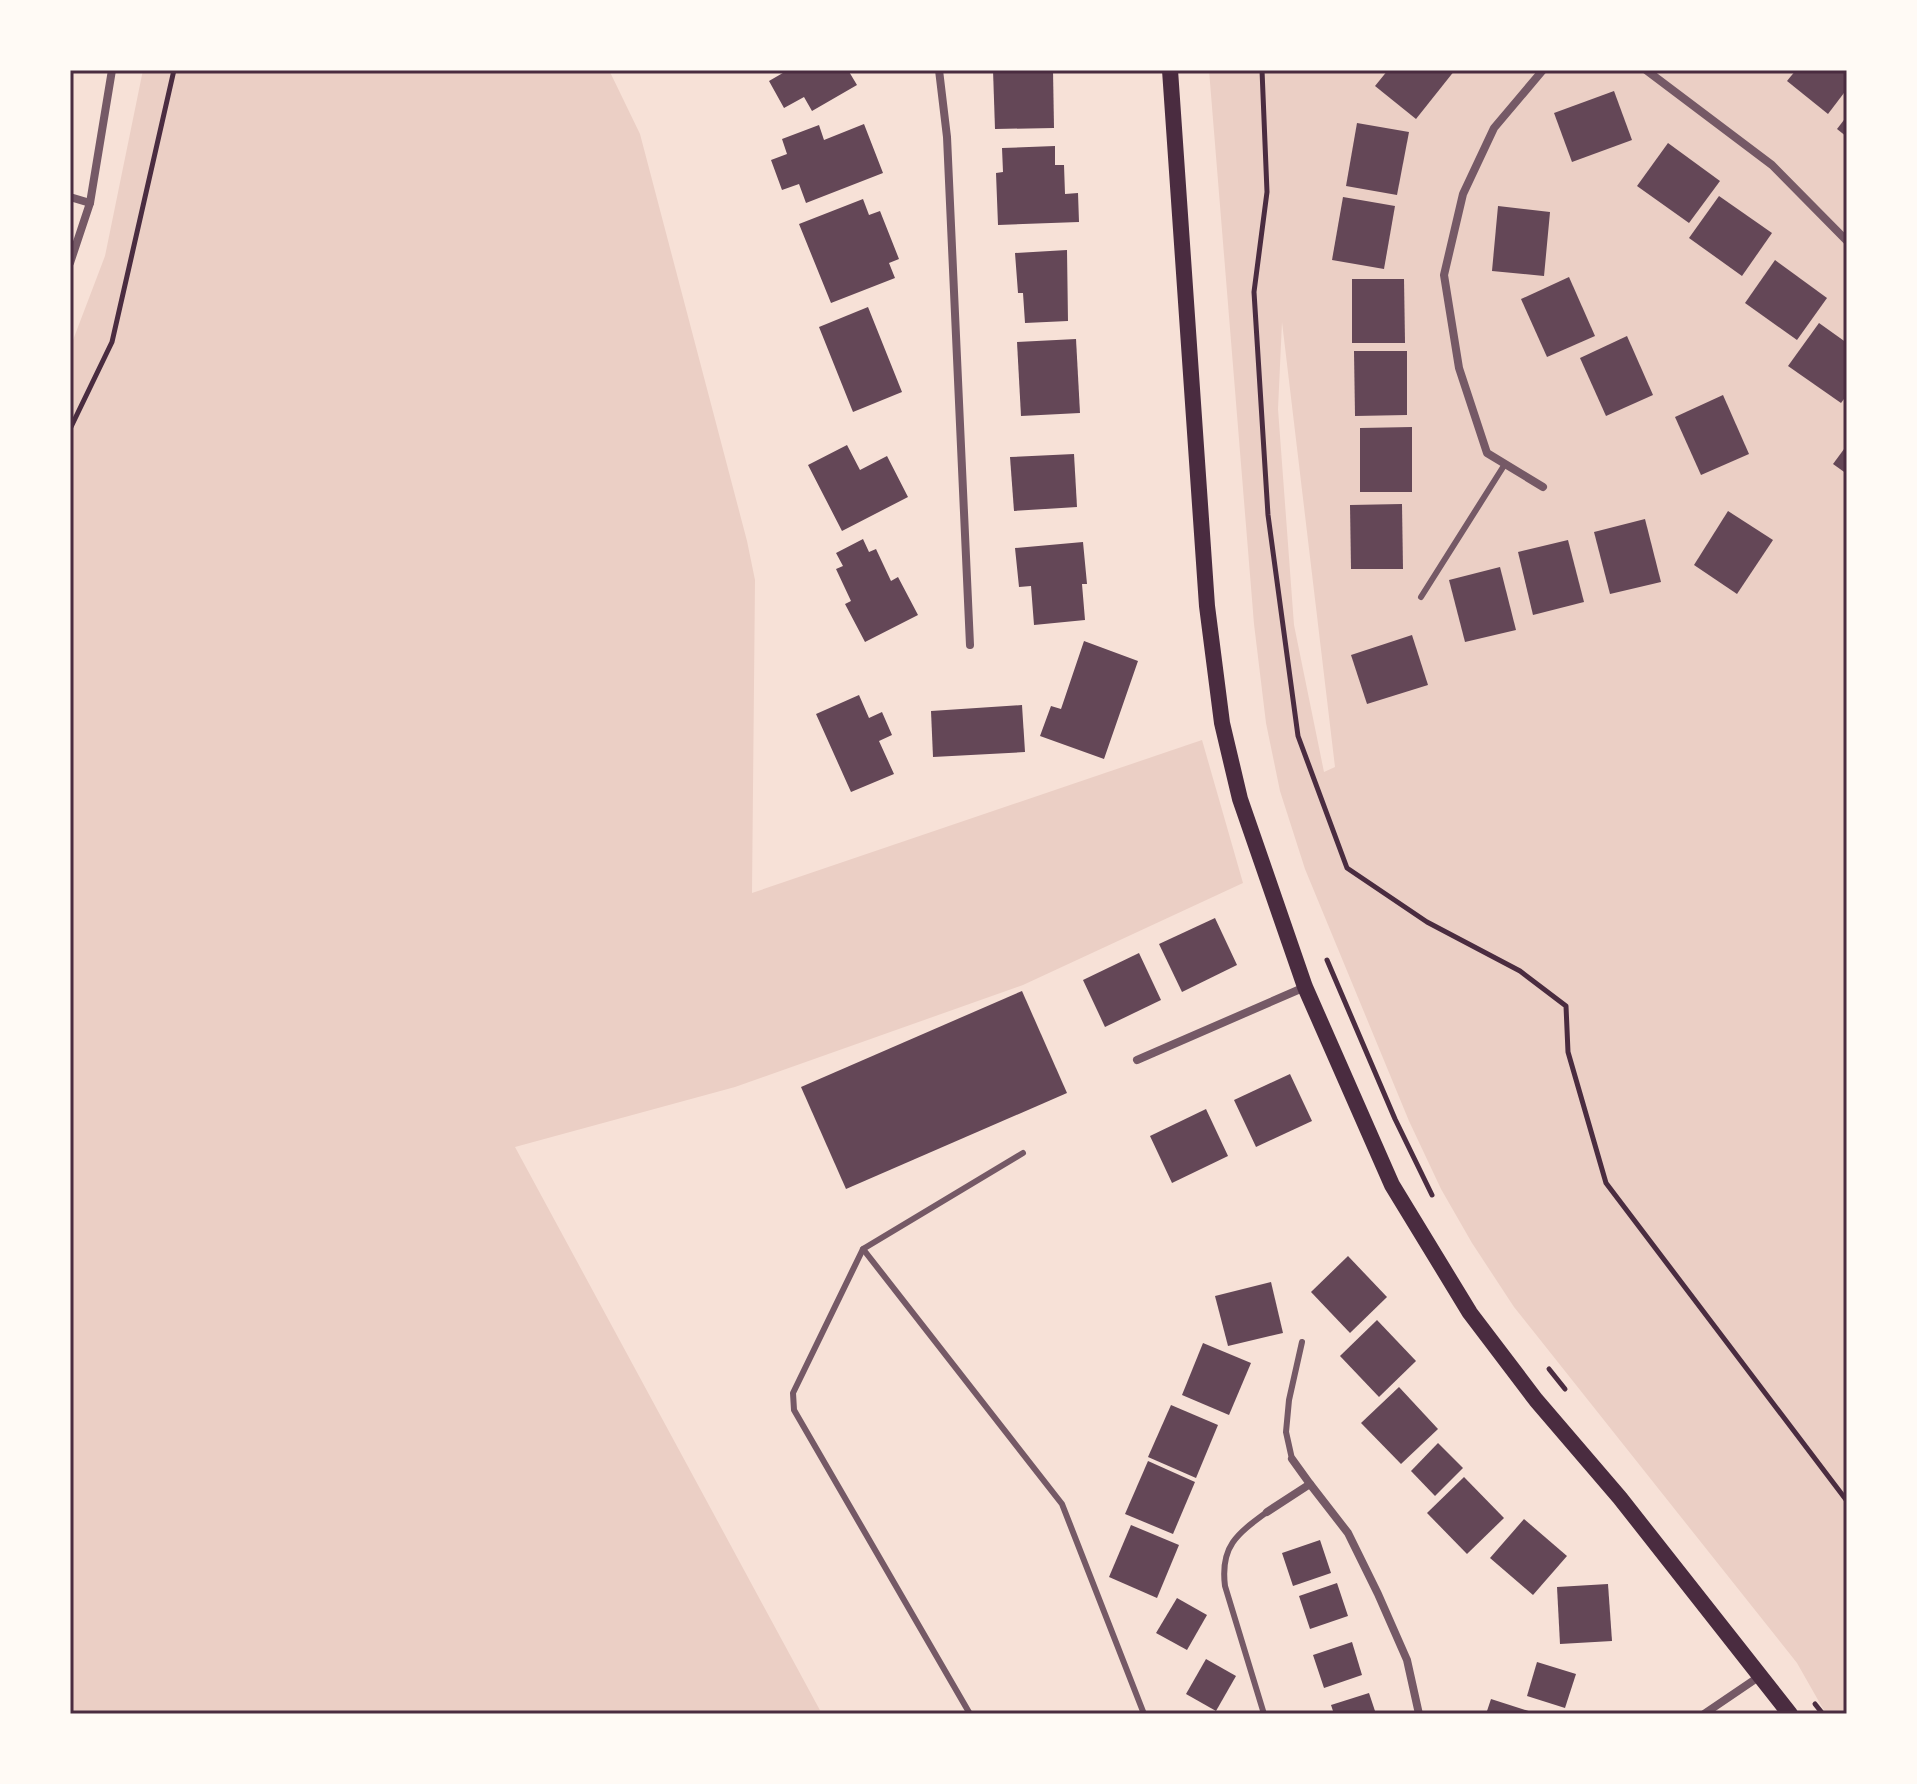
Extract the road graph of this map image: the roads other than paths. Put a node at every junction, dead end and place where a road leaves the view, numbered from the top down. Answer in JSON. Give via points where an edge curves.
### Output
{"nodes":[{"id":1,"x":112,"y":70,"type":"edge"},
{"id":2,"x":939,"y":70,"type":"edge"},
{"id":3,"x":1170,"y":70,"type":"edge"},
{"id":4,"x":1543,"y":70,"type":"edge"},
{"id":5,"x":1646,"y":70,"type":"edge"},
{"id":6,"x":70,"y":197,"type":"edge"},
{"id":7,"x":90,"y":203,"type":"junction"},
{"id":8,"x":1847,"y":241,"type":"edge"},
{"id":9,"x":70,"y":263,"type":"edge"},
{"id":10,"x":1505,"y":464,"type":"junction"},
{"id":11,"x":1543,"y":487,"type":"dead end"},
{"id":12,"x":1421,"y":597,"type":"dead end"},
{"id":13,"x":970,"y":645,"type":"dead end"},
{"id":14,"x":1305,"y":987,"type":"junction"},
{"id":15,"x":1137,"y":1060,"type":"dead end"},
{"id":16,"x":1023,"y":1153,"type":"dead end"},
{"id":17,"x":863,"y":1249,"type":"junction"},
{"id":18,"x":1302,"y":1342,"type":"dead end"},
{"id":19,"x":1292,"y":1459,"type":"joint"},
{"id":20,"x":1310,"y":1484,"type":"junction"},
{"id":21,"x":1267,"y":1512,"type":"joint"},
{"id":22,"x":1760,"y":1676,"type":"junction"},
{"id":23,"x":970,"y":1714,"type":"edge"},
{"id":24,"x":1144,"y":1714,"type":"edge"},
{"id":25,"x":1264,"y":1714,"type":"edge"},
{"id":26,"x":1419,"y":1714,"type":"edge"},
{"id":27,"x":1704,"y":1714,"type":"edge"},
{"id":28,"x":1790,"y":1714,"type":"edge"}],
"edges":[{"from":1,"to":7,"type":"street"},
{"from":2,"to":13,"type":"street","via":[[947,137]]},
{"from":3,"to":14,"type":"main road","via":[[1207,606],[1222,723],[1240,799]]},
{"from":4,"to":10,"type":"street","via":[[1494,128],[1463,194],[1444,275],[1464,382],[1487,453]]},
{"from":5,"to":8,"type":"street","via":[[1772,165]]},
{"from":6,"to":7,"type":"street"},
{"from":7,"to":9,"type":"street"},
{"from":10,"to":11,"type":"street"},
{"from":10,"to":12,"type":"lane"},
{"from":14,"to":15,"type":"street"},
{"from":14,"to":22,"type":"main road","via":[[1392,1185],[1436,1261],[1497,1350]]},
{"from":16,"to":17,"type":"lane"},
{"from":17,"to":23,"type":"lane","via":[[793,1393],[794,1410]]},
{"from":17,"to":24,"type":"lane","via":[[1062,1504]]},
{"from":18,"to":19,"type":"lane","via":[[1286,1432]]},
{"from":19,"to":20,"type":"street"},
{"from":20,"to":21,"type":"street"},
{"from":20,"to":26,"type":"street","via":[[1348,1533],[1378,1594],[1407,1660]]},
{"from":21,"to":25,"type":"lane","via":[[1231,1543],[1223,1570]]},
{"from":22,"to":27,"type":"street"},
{"from":22,"to":28,"type":"main road"}]}
